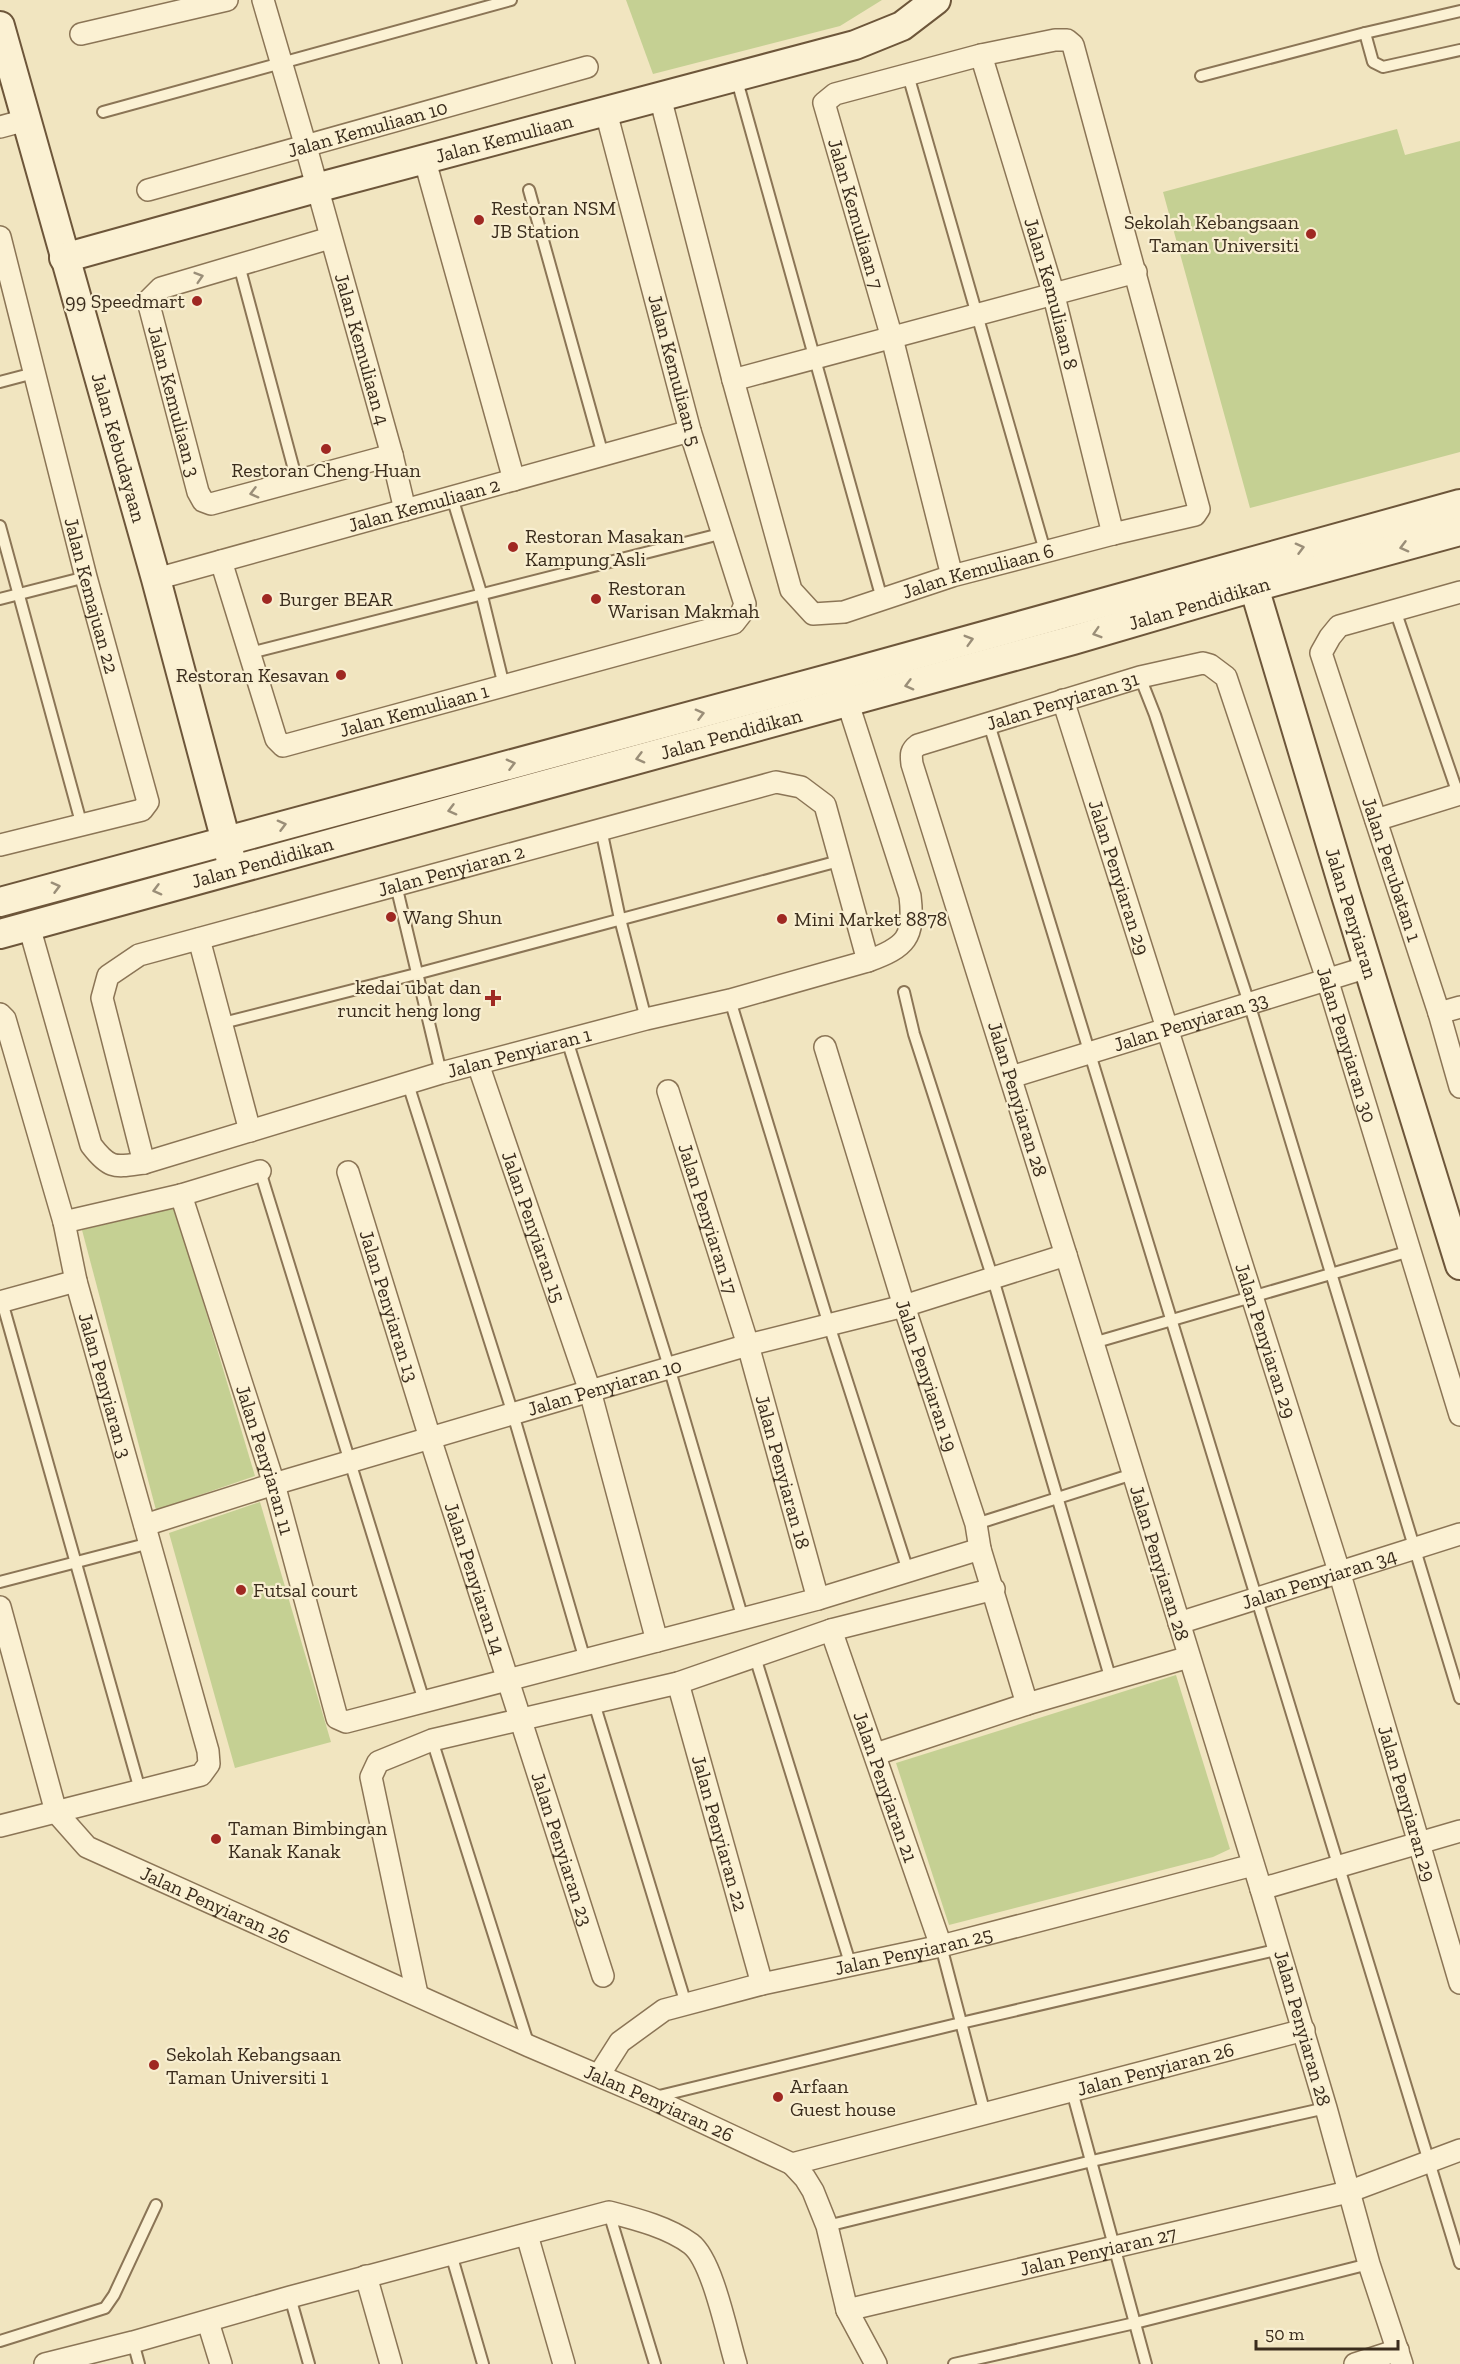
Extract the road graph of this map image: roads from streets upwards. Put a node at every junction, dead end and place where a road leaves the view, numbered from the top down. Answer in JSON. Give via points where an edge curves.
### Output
{"nodes":[{"id":1,"x":227,"y":0,"type":"edge"},
{"id":2,"x":263,"y":0,"type":"edge"},
{"id":3,"x":936,"y":0,"type":"edge"},
{"id":4,"x":0,"y":26,"type":"edge"},
{"id":5,"x":81,"y":34,"type":"dead end"},
{"id":6,"x":1073,"y":45,"type":"joint"},
{"id":7,"x":981,"y":55,"type":"junction"},
{"id":8,"x":587,"y":67,"type":"dead end"},
{"id":9,"x":660,"y":97,"type":"junction"},
{"id":10,"x":606,"y":112,"type":"junction"},
{"id":11,"x":13,"y":124,"type":"edge"},
{"id":12,"x":306,"y":147,"type":"junction"},
{"id":13,"x":425,"y":161,"type":"junction"},
{"id":14,"x":316,"y":188,"type":"junction"},
{"id":15,"x":147,"y":190,"type":"dead end"},
{"id":16,"x":0,"y":237,"type":"edge"},
{"id":17,"x":330,"y":238,"type":"junction"},
{"id":18,"x":64,"y":258,"type":"junction"},
{"id":19,"x":1136,"y":272,"type":"junction"},
{"id":20,"x":1053,"y":292,"type":"junction"},
{"id":21,"x":892,"y":338,"type":"junction"},
{"id":22,"x":733,"y":380,"type":"junction"},
{"id":23,"x":690,"y":431,"type":"junction"},
{"id":24,"x":392,"y":455,"type":"junction"},
{"id":25,"x":514,"y":480,"type":"junction"},
{"id":26,"x":1460,"y":504,"type":"edge"},
{"id":27,"x":405,"y":510,"type":"junction"},
{"id":28,"x":1460,"y":531,"type":"edge"},
{"id":29,"x":1113,"y":534,"type":"junction"},
{"id":30,"x":221,"y":561,"type":"junction"},
{"id":31,"x":1249,"y":575,"type":"junction"},
{"id":32,"x":952,"y":576,"type":"junction"},
{"id":33,"x":156,"y":579,"type":"junction"},
{"id":34,"x":1460,"y":592,"type":"edge"},
{"id":35,"x":734,"y":623,"type":"joint"},
{"id":36,"x":1226,"y":677,"type":"joint"},
{"id":37,"x":843,"y":689,"type":"junction"},
{"id":38,"x":1063,"y":700,"type":"junction"},
{"id":39,"x":912,"y":764,"type":"joint"},
{"id":40,"x":1459,"y":797,"type":"edge"},
{"id":41,"x":1376,"y":820,"type":"junction"},
{"id":42,"x":226,"y":840,"type":"junction"},
{"id":43,"x":0,"y":845,"type":"edge"},
{"id":44,"x":234,"y":869,"type":"junction"},
{"id":45,"x":0,"y":902,"type":"edge"},
{"id":46,"x":29,"y":926,"type":"junction"},
{"id":47,"x":0,"y":934,"type":"edge"},
{"id":48,"x":199,"y":939,"type":"junction"},
{"id":49,"x":867,"y":961,"type":"junction"},
{"id":50,"x":1368,"y":967,"type":"junction"},
{"id":51,"x":1327,"y":979,"type":"junction"},
{"id":52,"x":1460,"y":1006,"type":"edge"},
{"id":53,"x":1439,"y":1013,"type":"junction"},
{"id":54,"x":2,"y":1016,"type":"edge"},
{"id":55,"x":1166,"y":1028,"type":"junction"},
{"id":56,"x":825,"y":1047,"type":"dead end"},
{"id":57,"x":478,"y":1064,"type":"junction"},
{"id":58,"x":1011,"y":1077,"type":"junction"},
{"id":59,"x":1460,"y":1087,"type":"edge"},
{"id":60,"x":668,"y":1091,"type":"dead end"},
{"id":61,"x":250,"y":1131,"type":"junction"},
{"id":62,"x":144,"y":1163,"type":"junction"},
{"id":63,"x":260,"y":1171,"type":"road end"},
{"id":64,"x":348,"y":1172,"type":"dead end"},
{"id":65,"x":181,"y":1195,"type":"junction"},
{"id":66,"x":64,"y":1222,"type":"junction"},
{"id":67,"x":1066,"y":1255,"type":"junction"},
{"id":68,"x":1460,"y":1265,"type":"edge"},
{"id":69,"x":76,"y":1281,"type":"junction"},
{"id":70,"x":1,"y":1299,"type":"edge"},
{"id":71,"x":904,"y":1306,"type":"junction"},
{"id":72,"x":748,"y":1345,"type":"junction"},
{"id":73,"x":590,"y":1391,"type":"junction"},
{"id":74,"x":1460,"y":1415,"type":"edge"},
{"id":75,"x":430,"y":1438,"type":"junction"},
{"id":76,"x":274,"y":1484,"type":"junction"},
{"id":77,"x":148,"y":1534,"type":"junction"},
{"id":78,"x":1460,"y":1534,"type":"edge"},
{"id":79,"x":980,"y":1549,"type":"junction"},
{"id":80,"x":1339,"y":1571,"type":"junction"},
{"id":81,"x":994,"y":1589,"type":"junction"},
{"id":82,"x":818,"y":1599,"type":"junction"},
{"id":83,"x":0,"y":1607,"type":"edge"},
{"id":84,"x":1179,"y":1623,"type":"junction"},
{"id":85,"x":831,"y":1630,"type":"junction"},
{"id":86,"x":657,"y":1641,"type":"junction"},
{"id":87,"x":1190,"y":1657,"type":"junction"},
{"id":88,"x":507,"y":1680,"type":"junction"},
{"id":89,"x":678,"y":1683,"type":"junction"},
{"id":90,"x":1027,"y":1704,"type":"junction"},
{"id":91,"x":520,"y":1720,"type":"junction"},
{"id":92,"x":876,"y":1754,"type":"junction"},
{"id":93,"x":56,"y":1812,"type":"junction"},
{"id":94,"x":0,"y":1826,"type":"edge"},
{"id":95,"x":1460,"y":1831,"type":"edge"},
{"id":96,"x":1418,"y":1843,"type":"junction"},
{"id":97,"x":1253,"y":1865,"type":"junction"},
{"id":98,"x":1261,"y":1889,"type":"junction"},
{"id":99,"x":941,"y":1946,"type":"junction"},
{"id":100,"x":603,"y":1976,"type":"dead end"},
{"id":101,"x":1460,"y":1983,"type":"edge"},
{"id":102,"x":762,"y":1984,"type":"junction"},
{"id":103,"x":417,"y":1994,"type":"junction"},
{"id":104,"x":1304,"y":2030,"type":"junction"},
{"id":105,"x":599,"y":2075,"type":"junction"},
{"id":106,"x":1460,"y":2150,"type":"edge"},
{"id":107,"x":792,"y":2164,"type":"junction"},
{"id":108,"x":1348,"y":2192,"type":"junction"},
{"id":109,"x":527,"y":2235,"type":"junction"},
{"id":110,"x":366,"y":2276,"type":"junction"},
{"id":111,"x":847,"y":2310,"type":"junction"},
{"id":112,"x":208,"y":2322,"type":"junction"},
{"id":113,"x":1400,"y":2357,"type":"edge"},
{"id":114,"x":45,"y":2364,"type":"edge"},
{"id":115,"x":221,"y":2364,"type":"edge"},
{"id":116,"x":391,"y":2364,"type":"edge"},
{"id":117,"x":564,"y":2364,"type":"edge"},
{"id":118,"x":736,"y":2364,"type":"edge"},
{"id":119,"x":876,"y":2364,"type":"edge"},
{"id":120,"x":1355,"y":2364,"type":"edge"}],
"edges":[{"from":1,"to":5,"type":"street"},
{"from":2,"to":12,"type":"street","name":"Jalan Kemuliaan 4"},
{"from":3,"to":9,"type":"main road","name":"Jalan Kemuliaan","via":[[902,26],[855,45]]},
{"from":4,"to":11,"type":"main road","name":"Jalan Kebudayaan"},
{"from":6,"to":7,"type":"street","name":"Jalan Kemuliaan 7","via":[[1055,40]]},
{"from":6,"to":19,"type":"street","name":"Jalan Kemuliaan 6"},
{"from":7,"to":20,"type":"street","name":"Jalan Kemuliaan 8"},
{"from":7,"to":21,"type":"street","name":"Jalan Kemuliaan 7","via":[[835,94],[824,103]]},
{"from":8,"to":12,"type":"street","name":"Jalan Kemuliaan 10"},
{"from":9,"to":10,"type":"main road","name":"Jalan Kemuliaan"},
{"from":9,"to":22,"type":"street","name":"Jalan Kemuliaan 6"},
{"from":10,"to":13,"type":"main road","name":"Jalan Kemuliaan"},
{"from":10,"to":23,"type":"street","name":"Jalan Kemuliaan 5"},
{"from":11,"to":18,"type":"main road","name":"Jalan Kebudayaan"},
{"from":12,"to":14,"type":"street","name":"Jalan Kemuliaan 4"},
{"from":12,"to":15,"type":"street","name":"Jalan Kemuliaan 10"},
{"from":13,"to":14,"type":"main road","name":"Jalan Kemuliaan"},
{"from":13,"to":25,"type":"street"},
{"from":14,"to":17,"type":"street","name":"Jalan Kemuliaan 4"},
{"from":14,"to":18,"type":"main road","name":"Jalan Kemuliaan"},
{"from":16,"to":43,"type":"street","name":"Jalan Kemajuan 22","via":[[148,802],[142,810]]},
{"from":17,"to":24,"type":"street","name":"Jalan Kemuliaan 4"},
{"from":24,"to":17,"type":"street","name":"Jalan Kemuliaan 3","one_way":true,"via":[[212,504],[203,501],[198,492],[148,301],[161,288]]},
{"from":18,"to":33,"type":"main road","name":"Jalan Kebudayaan"},
{"from":19,"to":20,"type":"street"},
{"from":19,"to":29,"type":"street","name":"Jalan Kemuliaan 6","via":[[1199,509],[1195,515]]},
{"from":20,"to":21,"type":"street"},
{"from":20,"to":29,"type":"street","name":"Jalan Kemuliaan 8"},
{"from":21,"to":22,"type":"street"},
{"from":21,"to":32,"type":"street","name":"Jalan Kemuliaan 7"},
{"from":22,"to":32,"type":"street","name":"Jalan Kemuliaan 6","via":[[791,590],[813,614],[844,612]]},
{"from":23,"to":25,"type":"street","name":"Jalan Kemuliaan 2"},
{"from":23,"to":35,"type":"street","name":"Jalan Kemuliaan 5","via":[[745,604]]},
{"from":24,"to":27,"type":"street","name":"Jalan Kemuliaan 4"},
{"from":25,"to":27,"type":"street","name":"Jalan Kemuliaan 2"},
{"from":31,"to":26,"type":"main road","name":"Jalan Pendidikan","one_way":true},
{"from":27,"to":30,"type":"street","name":"Jalan Kemuliaan 2"},
{"from":28,"to":31,"type":"main road","name":"Jalan Pendidikan","one_way":true},
{"from":29,"to":32,"type":"street","name":"Jalan Kemuliaan 6"},
{"from":30,"to":33,"type":"street","name":"Jalan Kemuliaan 2"},
{"from":30,"to":35,"type":"street","name":"Jalan Kemuliaan 1","via":[[276,739],[283,746]]},
{"from":31,"to":37,"type":"main road","name":"Jalan Pendidikan","via":[[1073,640]]},
{"from":31,"to":50,"type":"main road","name":"Jalan Penyiaran"},
{"from":33,"to":42,"type":"main road","name":"Jalan Kebudayaan"},
{"from":34,"to":41,"type":"street","name":"Jalan Perubatan 1","via":[[1339,626],[1321,653]]},
{"from":36,"to":38,"type":"street","name":"Jalan Penyiaran 31","via":[[1203,663]]},
{"from":36,"to":51,"type":"street","name":"Jalan Penyiaran 30"},
{"from":42,"to":37,"type":"main road","name":"Jalan Pendidikan","one_way":true},
{"from":37,"to":44,"type":"main road","name":"Jalan Pendidikan","one_way":true},
{"from":37,"to":49,"type":"street","name":"Jalan Penyiaran 1","via":[[910,896],[913,920],[907,938],[889,954]]},
{"from":38,"to":39,"type":"street","name":"Jalan Penyiaran 31","via":[[918,746],[912,751]]},
{"from":38,"to":55,"type":"street","name":"Jalan Penyiaran 29"},
{"from":39,"to":58,"type":"street","name":"Jalan Penyiaran 28"},
{"from":40,"to":41,"type":"street"},
{"from":41,"to":53,"type":"street","name":"Jalan Perubatan 1"},
{"from":42,"to":44,"type":"main road","name":"Jalan Kebudayaan"},
{"from":45,"to":42,"type":"main road","name":"Jalan Pendidikan","one_way":true},
{"from":44,"to":46,"type":"main road","name":"Jalan Pendidikan","one_way":true},
{"from":46,"to":47,"type":"main road","name":"Jalan Pendidikan"},
{"from":46,"to":62,"type":"street","name":"Jalan Penyiaran 1","via":[[91,1145],[103,1161],[117,1166]]},
{"from":48,"to":49,"type":"street","name":"Jalan Penyiaran 2","via":[[776,782],[801,788],[825,805]]},
{"from":48,"to":61,"type":"street"},
{"from":48,"to":62,"type":"street","name":"Jalan Penyiaran 2","via":[[139,955],[108,976],[102,998]]},
{"from":49,"to":57,"type":"street","name":"Jalan Penyiaran 1"},
{"from":50,"to":51,"type":"street","name":"Jalan Penyiaran 33"},
{"from":50,"to":68,"type":"main road","name":"Jalan Penyiaran"},
{"from":51,"to":55,"type":"street","name":"Jalan Penyiaran 33"},
{"from":51,"to":74,"type":"street","name":"Jalan Penyiaran 30"},
{"from":52,"to":53,"type":"street"},
{"from":53,"to":59,"type":"street","name":"Jalan Perubatan 1"},
{"from":54,"to":66,"type":"street","name":"Jalan Penyiaran 3"},
{"from":55,"to":58,"type":"street","name":"Jalan Penyiaran 33"},
{"from":55,"to":80,"type":"street","name":"Jalan Penyiaran 29"},
{"from":56,"to":71,"type":"street","name":"Jalan Penyiaran 19"},
{"from":57,"to":61,"type":"street","name":"Jalan Penyiaran 1"},
{"from":57,"to":73,"type":"street","name":"Jalan Penyiaran 15"},
{"from":58,"to":67,"type":"street","name":"Jalan Penyiaran 28"},
{"from":60,"to":72,"type":"street","name":"Jalan Penyiaran 17"},
{"from":61,"to":62,"type":"street","name":"Jalan Penyiaran 1"},
{"from":63,"to":65,"type":"street"},
{"from":64,"to":75,"type":"street","name":"Jalan Penyiaran 13"},
{"from":65,"to":66,"type":"street"},
{"from":65,"to":76,"type":"street","name":"Jalan Penyiaran 11"},
{"from":66,"to":69,"type":"street","name":"Jalan Penyiaran 3"},
{"from":67,"to":71,"type":"street","name":"Jalan Penyiaran 10"},
{"from":67,"to":84,"type":"street","name":"Jalan Penyiaran 28"},
{"from":69,"to":70,"type":"street"},
{"from":69,"to":77,"type":"street","name":"Jalan Penyiaran 3"},
{"from":71,"to":72,"type":"street","name":"Jalan Penyiaran 10"},
{"from":71,"to":79,"type":"street","name":"Jalan Penyiaran 19","via":[[976,1524]]},
{"from":72,"to":73,"type":"street","name":"Jalan Penyiaran 10"},
{"from":72,"to":82,"type":"street","name":"Jalan Penyiaran 18"},
{"from":73,"to":75,"type":"street","name":"Jalan Penyiaran 10"},
{"from":73,"to":86,"type":"street","name":"Jalan Penyiaran 15"},
{"from":75,"to":76,"type":"street","name":"Jalan Penyiaran 10"},
{"from":75,"to":88,"type":"street","name":"Jalan Penyiaran 14"},
{"from":76,"to":77,"type":"street","name":"Jalan Penyiaran 10"},
{"from":76,"to":88,"type":"street","name":"Jalan Penyiaran 11","via":[[337,1718],[346,1722]]},
{"from":77,"to":93,"type":"street","name":"Jalan Penyiaran 3","via":[[209,1764],[201,1775]]},
{"from":78,"to":80,"type":"street","name":"Jalan Penyiaran 34"},
{"from":79,"to":81,"type":"street","name":"Jalan Penyiaran 19"},
{"from":79,"to":82,"type":"street"},
{"from":80,"to":84,"type":"street","name":"Jalan Penyiaran 34"},
{"from":80,"to":96,"type":"street","name":"Jalan Penyiaran 29"},
{"from":81,"to":85,"type":"street"},
{"from":81,"to":90,"type":"street","name":"Jalan Penyiaran 19"},
{"from":82,"to":86,"type":"street"},
{"from":83,"to":93,"type":"street"},
{"from":84,"to":87,"type":"street","name":"Jalan Penyiaran 28"},
{"from":85,"to":89,"type":"street"},
{"from":85,"to":92,"type":"street","name":"Jalan Penyiaran 21"},
{"from":86,"to":88,"type":"street"},
{"from":87,"to":90,"type":"street"},
{"from":87,"to":97,"type":"street","name":"Jalan Penyiaran 28"},
{"from":88,"to":91,"type":"street","name":"Jalan Penyiaran 14"},
{"from":89,"to":91,"type":"street"},
{"from":89,"to":102,"type":"street","name":"Jalan Penyiaran 22"},
{"from":90,"to":92,"type":"street"},
{"from":91,"to":100,"type":"street","name":"Jalan Penyiaran 23"},
{"from":91,"to":103,"type":"street","via":[[432,1740],[378,1762],[371,1777]]},
{"from":92,"to":99,"type":"street","name":"Jalan Penyiaran 21"},
{"from":93,"to":94,"type":"street"},
{"from":93,"to":103,"type":"street","name":"Jalan Penyiaran 26","via":[[87,1847]]},
{"from":95,"to":96,"type":"street"},
{"from":96,"to":98,"type":"street"},
{"from":96,"to":101,"type":"street","name":"Jalan Penyiaran 29"},
{"from":97,"to":98,"type":"street","name":"Jalan Penyiaran 28"},
{"from":97,"to":99,"type":"street","name":"Jalan Penyiaran 25"},
{"from":98,"to":104,"type":"street","name":"Jalan Penyiaran 28"},
{"from":99,"to":102,"type":"street","name":"Jalan Penyiaran 25"},
{"from":102,"to":105,"type":"street","name":"Jalan Penyiaran 25","via":[[664,2010],[620,2042]]},
{"from":103,"to":105,"type":"street","name":"Jalan Penyiaran 26"},
{"from":104,"to":107,"type":"street","name":"Jalan Penyiaran 26"},
{"from":104,"to":108,"type":"street","name":"Jalan Penyiaran 28"},
{"from":105,"to":107,"type":"street","name":"Jalan Penyiaran 26"},
{"from":106,"to":108,"type":"street","name":"Jalan Penyiaran 27"},
{"from":107,"to":111,"type":"street","via":[[813,2191],[827,2226]]},
{"from":108,"to":111,"type":"street","name":"Jalan Penyiaran 27"},
{"from":108,"to":113,"type":"street","name":"Jalan Penyiaran 28"},
{"from":109,"to":110,"type":"street"},
{"from":109,"to":117,"type":"street"},
{"from":109,"to":118,"type":"street","via":[[609,2212],[660,2228],[692,2244],[705,2261]]},
{"from":110,"to":112,"type":"street"},
{"from":110,"to":116,"type":"street"},
{"from":111,"to":119,"type":"street"},
{"from":112,"to":114,"type":"street"},
{"from":112,"to":115,"type":"street"},
{"from":113,"to":120,"type":"street"}]}
